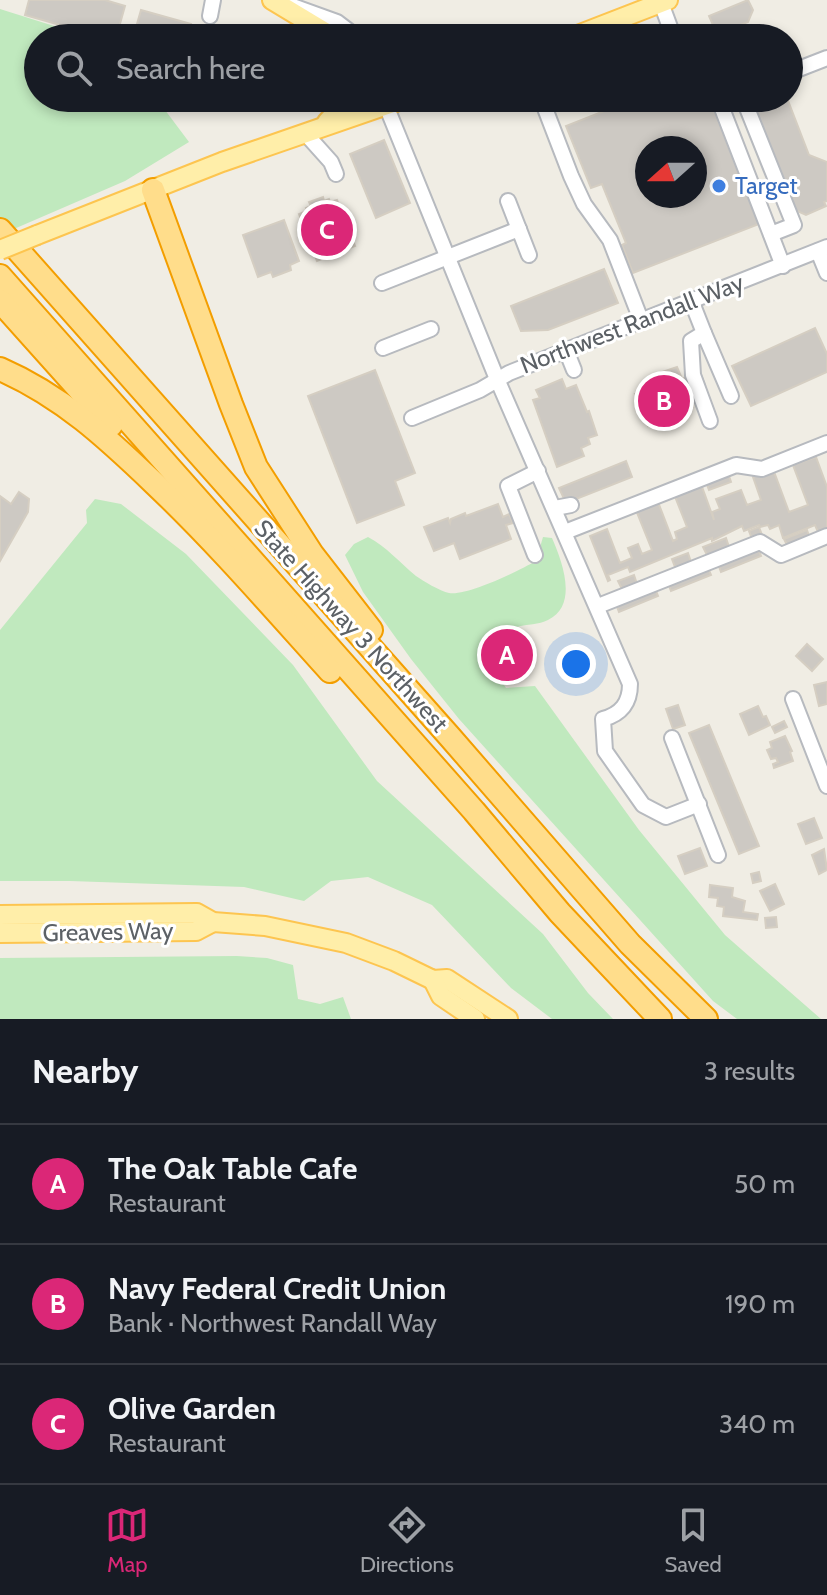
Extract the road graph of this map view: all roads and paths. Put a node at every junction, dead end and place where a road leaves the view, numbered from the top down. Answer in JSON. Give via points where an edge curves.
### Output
{"nodes":[{"id":1,"x":213,"y":0,"type":"edge"},
{"id":2,"x":272,"y":0,"type":"edge"},
{"id":3,"x":664,"y":1,"type":"edge"},
{"id":4,"x":210,"y":16,"type":"dead end"},
{"id":5,"x":312,"y":24,"type":"edge"},
{"id":6,"x":340,"y":24,"type":"edge"},
{"id":7,"x":606,"y":24,"type":"edge"},
{"id":8,"x":670,"y":24,"type":"edge"},
{"id":9,"x":827,"y":58,"type":"edge"},
{"id":10,"x":803,"y":67,"type":"edge"},
{"id":11,"x":334,"y":112,"type":"edge"},
{"id":12,"x":359,"y":112,"type":"edge"},
{"id":13,"x":388,"y":112,"type":"edge"},
{"id":14,"x":547,"y":112,"type":"edge"},
{"id":15,"x":723,"y":112,"type":"edge"},
{"id":16,"x":749,"y":112,"type":"edge"},
{"id":17,"x":314,"y":130,"type":"junction"},
{"id":18,"x":336,"y":174,"type":"dead end"},
{"id":19,"x":153,"y":190,"type":"junction"},
{"id":20,"x":508,"y":201,"type":"dead end"},
{"id":21,"x":519,"y":229,"type":"junction"},
{"id":22,"x":0,"y":230,"type":"edge"},
{"id":23,"x":771,"y":234,"type":"junction"},
{"id":24,"x":822,"y":249,"type":"edge"},
{"id":25,"x":0,"y":250,"type":"edge"},
{"id":26,"x":529,"y":255,"type":"dead end"},
{"id":27,"x":447,"y":258,"type":"junction"},
{"id":28,"x":783,"y":266,"type":"junction"},
{"id":29,"x":827,"y":273,"type":"edge"},
{"id":30,"x":0,"y":276,"type":"edge"},
{"id":31,"x":382,"y":283,"type":"dead end"},
{"id":32,"x":691,"y":300,"type":"junction"},
{"id":33,"x":0,"y":301,"type":"edge"},
{"id":34,"x":641,"y":320,"type":"junction"},
{"id":35,"x":431,"y":329,"type":"dead end"},
{"id":36,"x":704,"y":333,"type":"junction"},
{"id":37,"x":383,"y":348,"type":"dead end"},
{"id":38,"x":566,"y":350,"type":"junction"},
{"id":39,"x":0,"y":369,"type":"edge"},
{"id":40,"x":574,"y":370,"type":"dead end"},
{"id":41,"x":497,"y":379,"type":"junction"},
{"id":42,"x":731,"y":396,"type":"dead end"},
{"id":43,"x":412,"y":418,"type":"dead end"},
{"id":44,"x":710,"y":421,"type":"dead end"},
{"id":45,"x":827,"y":443,"type":"edge"},
{"id":46,"x":538,"y":471,"type":"junction"},
{"id":47,"x":571,"y":505,"type":"dead end"},
{"id":48,"x":555,"y":508,"type":"junction"},
{"id":49,"x":184,"y":512,"type":"junction"},
{"id":50,"x":565,"y":532,"type":"junction"},
{"id":51,"x":827,"y":536,"type":"edge"},
{"id":52,"x":535,"y":555,"type":"dead end"},
{"id":53,"x":598,"y":606,"type":"junction"},
{"id":54,"x":793,"y":699,"type":"dead end"},
{"id":55,"x":450,"y":737,"type":"junction"},
{"id":56,"x":672,"y":738,"type":"dead end"},
{"id":57,"x":827,"y":786,"type":"edge"},
{"id":58,"x":699,"y":804,"type":"junction"},
{"id":59,"x":718,"y":855,"type":"dead end"},
{"id":60,"x":535,"y":885,"type":"junction"},
{"id":61,"x":0,"y":915,"type":"edge"},
{"id":62,"x":213,"y":922,"type":"junction"},
{"id":63,"x":0,"y":933,"type":"edge"},
{"id":64,"x":433,"y":980,"type":"junction"},
{"id":65,"x":475,"y":1019,"type":"edge"},
{"id":66,"x":508,"y":1019,"type":"edge"},
{"id":67,"x":660,"y":1019,"type":"edge"},
{"id":68,"x":706,"y":1019,"type":"edge"}],
"edges":[{"from":1,"to":4,"type":"street"},
{"from":2,"to":5,"type":"main road"},
{"from":2,"to":6,"type":"street"},
{"from":3,"to":7,"type":"main road"},
{"from":3,"to":8,"type":"street"},
{"from":9,"to":10,"type":"street"},
{"from":11,"to":17,"type":"main road"},
{"from":12,"to":17,"type":"main road"},
{"from":13,"to":27,"type":"street","name":"Northwest Randall Way"},
{"from":14,"to":34,"type":"street","via":[[584,204],[610,240]]},
{"from":15,"to":23,"type":"street"},
{"from":16,"to":23,"type":"street","via":[[794,225]]},
{"from":17,"to":18,"type":"street"},
{"from":17,"to":19,"type":"main road"},
{"from":19,"to":25,"type":"main road","bridge":true},
{"from":19,"to":55,"type":"highway","via":[[263,480]]},
{"from":20,"to":21,"type":"street"},
{"from":21,"to":26,"type":"street"},
{"from":21,"to":27,"type":"street"},
{"from":22,"to":55,"type":"highway","name":"State Highway 3 Northwest"},
{"from":23,"to":28,"type":"street"},
{"from":24,"to":28,"type":"street","name":"Northwest Randall Way"},
{"from":24,"to":29,"type":"street"},
{"from":27,"to":31,"type":"street"},
{"from":27,"to":41,"type":"street","name":"Northwest Randall Way"},
{"from":28,"to":32,"type":"street","name":"Northwest Randall Way"},
{"from":30,"to":60,"type":"highway","name":"State Highway 3 Northwest"},
{"from":32,"to":34,"type":"street","name":"Northwest Randall Way"},
{"from":32,"to":36,"type":"street"},
{"from":33,"to":49,"type":"highway"},
{"from":34,"to":38,"type":"street","name":"Northwest Randall Way"},
{"from":35,"to":37,"type":"street"},
{"from":36,"to":42,"type":"street"},
{"from":36,"to":44,"type":"street","via":[[691,341],[693,375]]},
{"from":38,"to":40,"type":"street"},
{"from":38,"to":41,"type":"street","name":"Northwest Randall Way"},
{"from":39,"to":49,"type":"highway","via":[[77,412]]},
{"from":41,"to":43,"type":"street"},
{"from":41,"to":46,"type":"street"},
{"from":45,"to":50,"type":"street","via":[[762,469],[736,465]]},
{"from":46,"to":48,"type":"street","via":[[552,484]]},
{"from":46,"to":52,"type":"street","via":[[508,486]]},
{"from":47,"to":48,"type":"street"},
{"from":48,"to":50,"type":"street"},
{"from":49,"to":60,"type":"highway"},
{"from":50,"to":53,"type":"street"},
{"from":51,"to":53,"type":"street","via":[[781,555],[760,542]]},
{"from":53,"to":58,"type":"street","via":[[630,684],[623,708],[603,719],[605,751],[643,805],[657,815],[666,817]]},
{"from":54,"to":57,"type":"street"},
{"from":55,"to":68,"type":"highway","name":"State Highway 3 Northwest","via":[[630,944]]},
{"from":56,"to":58,"type":"street"},
{"from":58,"to":59,"type":"street"},
{"from":60,"to":67,"type":"highway","name":"State Highway 3 Northwest"},
{"from":61,"to":62,"type":"main road","name":"Greaves Way","via":[[197,913]]},
{"from":62,"to":63,"type":"main road","name":"Greaves Way","via":[[196,931]]},
{"from":62,"to":64,"type":"main road","name":"Greaves Way","via":[[279,928],[346,943]]},
{"from":64,"to":65,"type":"main road","name":"Greaves Way","via":[[441,996]]},
{"from":64,"to":66,"type":"main road","name":"Greaves Way","via":[[447,979]]}]}
